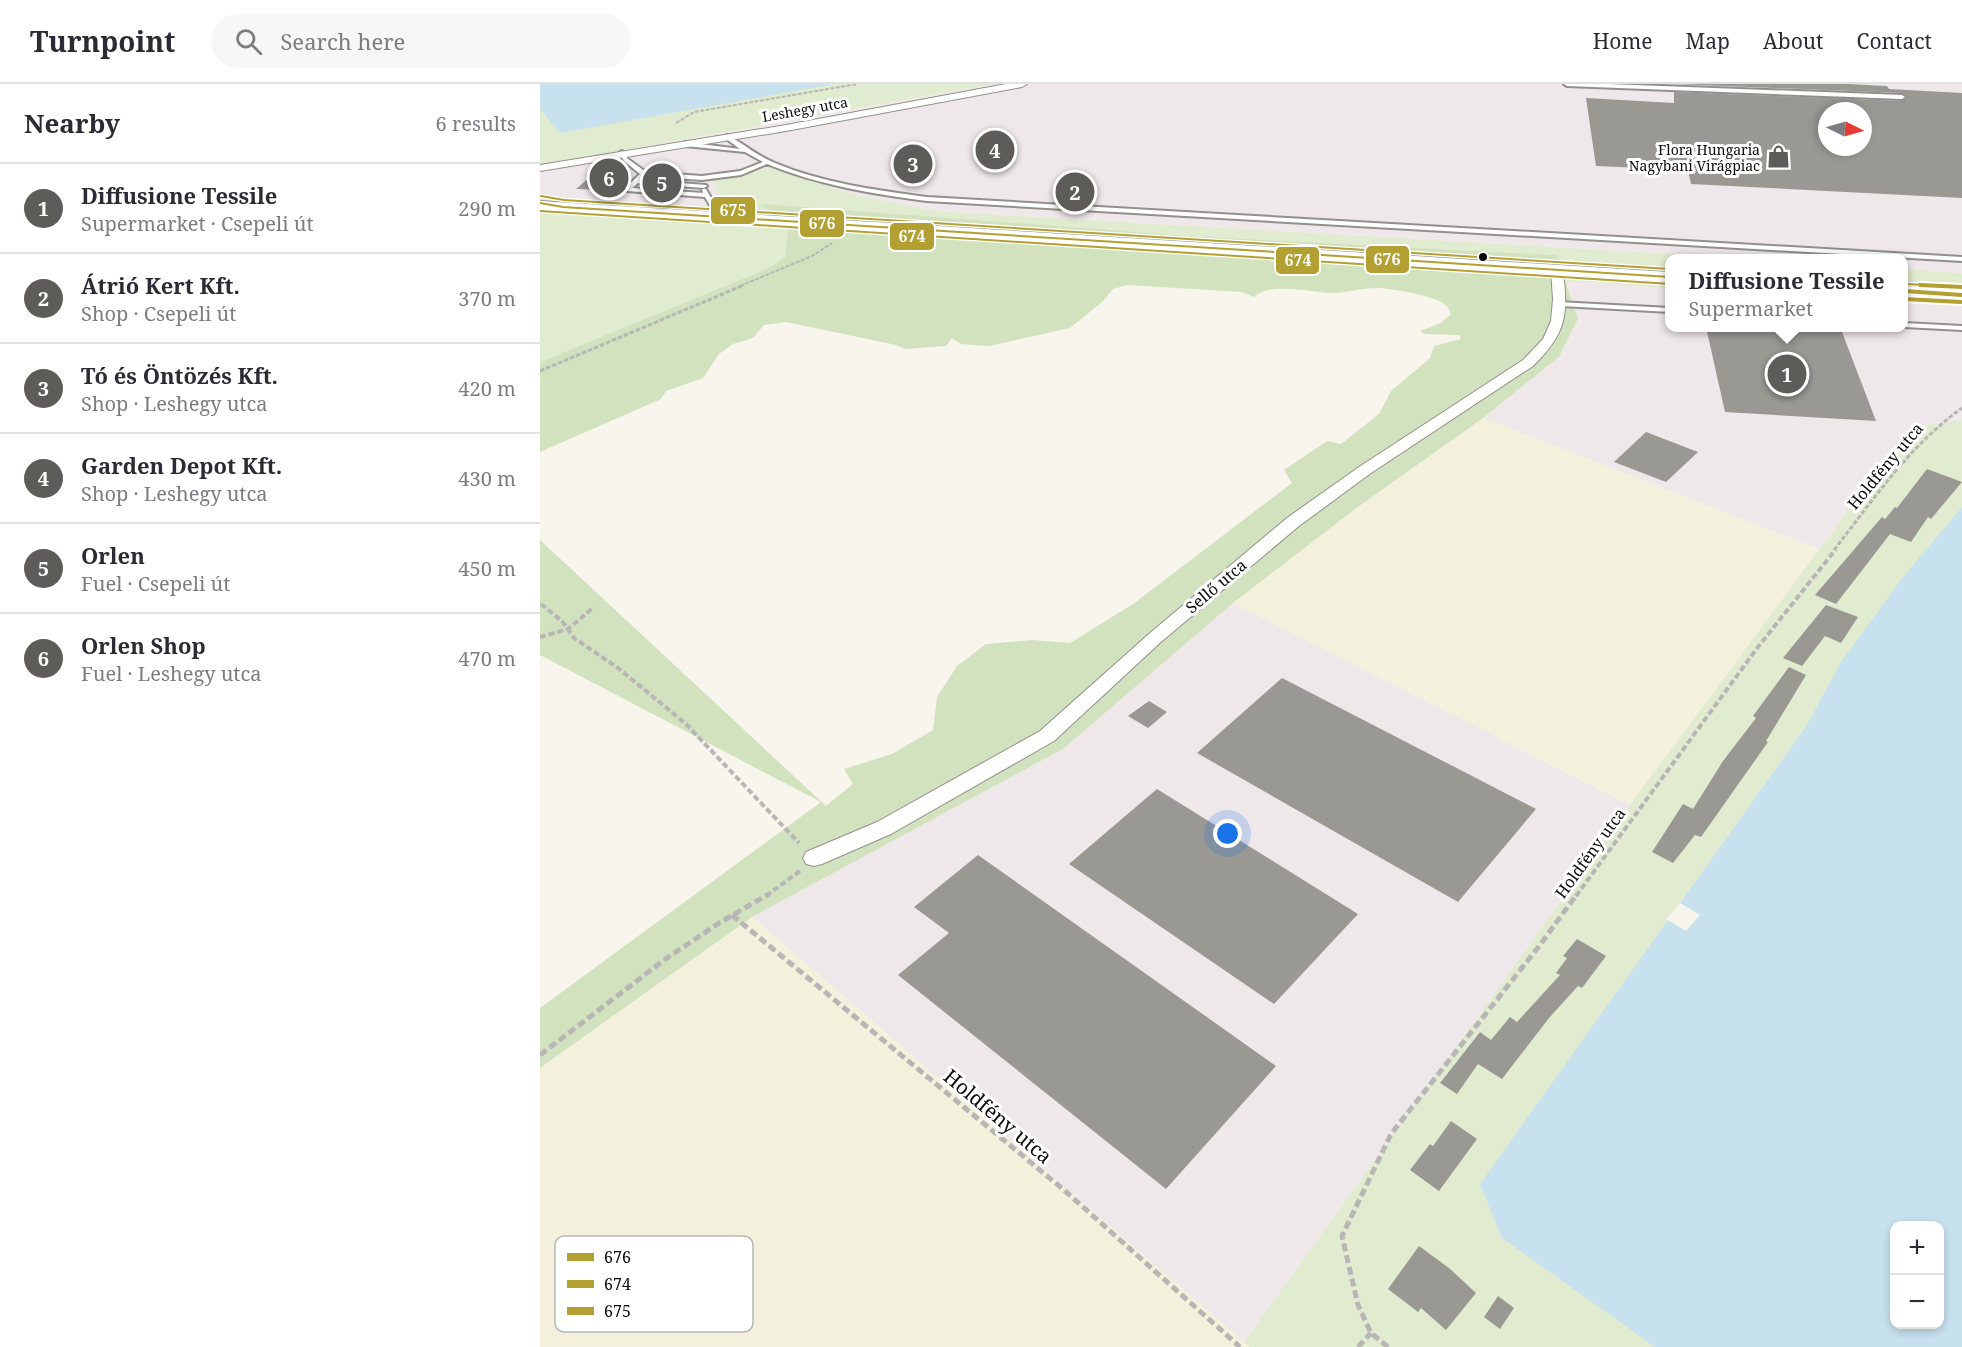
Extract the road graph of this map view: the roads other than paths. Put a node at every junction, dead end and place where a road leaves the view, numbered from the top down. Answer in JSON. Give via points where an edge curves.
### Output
{"nodes":[{"id":1,"x":1022,"y":84,"type":"edge"},
{"id":2,"x":1567,"y":84,"type":"edge"},
{"id":3,"x":1902,"y":98,"type":"dead end"},
{"id":4,"x":727,"y":137,"type":"junction"},
{"id":5,"x":682,"y":144,"type":"junction"},
{"id":6,"x":744,"y":152,"type":"junction"},
{"id":7,"x":622,"y":153,"type":"junction"},
{"id":8,"x":767,"y":162,"type":"junction"},
{"id":9,"x":540,"y":169,"type":"edge"},
{"id":10,"x":644,"y":174,"type":"junction"},
{"id":11,"x":702,"y":178,"type":"junction"},
{"id":12,"x":636,"y":181,"type":"junction"},
{"id":13,"x":704,"y":186,"type":"junction"},
{"id":14,"x":705,"y":195,"type":"junction"},
{"id":15,"x":540,"y":205,"type":"edge"},
{"id":16,"x":737,"y":218,"type":"junction"},
{"id":17,"x":1875,"y":254,"type":"edge"},
{"id":18,"x":1908,"y":256,"type":"edge"},
{"id":19,"x":1962,"y":259,"type":"edge"},
{"id":20,"x":1557,"y":270,"type":"junction"},
{"id":21,"x":1665,"y":277,"type":"edge"},
{"id":22,"x":1908,"y":291,"type":"edge"},
{"id":23,"x":1962,"y":295,"type":"edge"},
{"id":24,"x":1561,"y":304,"type":"junction"},
{"id":25,"x":1665,"y":310,"type":"edge"},
{"id":26,"x":1908,"y":325,"type":"edge"},
{"id":27,"x":1962,"y":328,"type":"edge"},
{"id":28,"x":814,"y":858,"type":"road end"}],
"edges":[{"from":1,"to":4,"type":"street","name":"Leshegy utca"},
{"from":2,"to":3,"type":"lane"},
{"from":4,"to":5,"type":"street","name":"Leshegy utca"},
{"from":4,"to":6,"type":"lane"},
{"from":5,"to":6,"type":"lane"},
{"from":5,"to":7,"type":"street","name":"Leshegy utca"},
{"from":6,"to":8,"type":"lane"},
{"from":7,"to":9,"type":"street","name":"Leshegy utca"},
{"from":7,"to":10,"type":"lane"},
{"from":8,"to":11,"type":"lane","via":[[741,173]]},
{"from":8,"to":17,"type":"lane","via":[[859,190],[950,201]]},
{"from":10,"to":11,"type":"lane"},
{"from":10,"to":12,"type":"lane"},
{"from":11,"to":13,"type":"lane"},
{"from":12,"to":13,"type":"lane"},
{"from":12,"to":14,"type":"lane","via":[[627,189]]},
{"from":13,"to":14,"type":"lane"},
{"from":14,"to":16,"type":"lane","via":[[713,206]]},
{"from":15,"to":16,"type":"street"},
{"from":16,"to":20,"type":"street"},
{"from":18,"to":19,"type":"lane"},
{"from":20,"to":21,"type":"street"},
{"from":20,"to":24,"type":"street","name":"Sellő utca"},
{"from":22,"to":23,"type":"street"},
{"from":24,"to":25,"type":"lane"},
{"from":24,"to":28,"type":"street","name":"Sellő utca","via":[[1553,337],[1528,363],[1293,522],[1156,637],[1047,736],[884,828]]},
{"from":26,"to":27,"type":"lane"}]}
